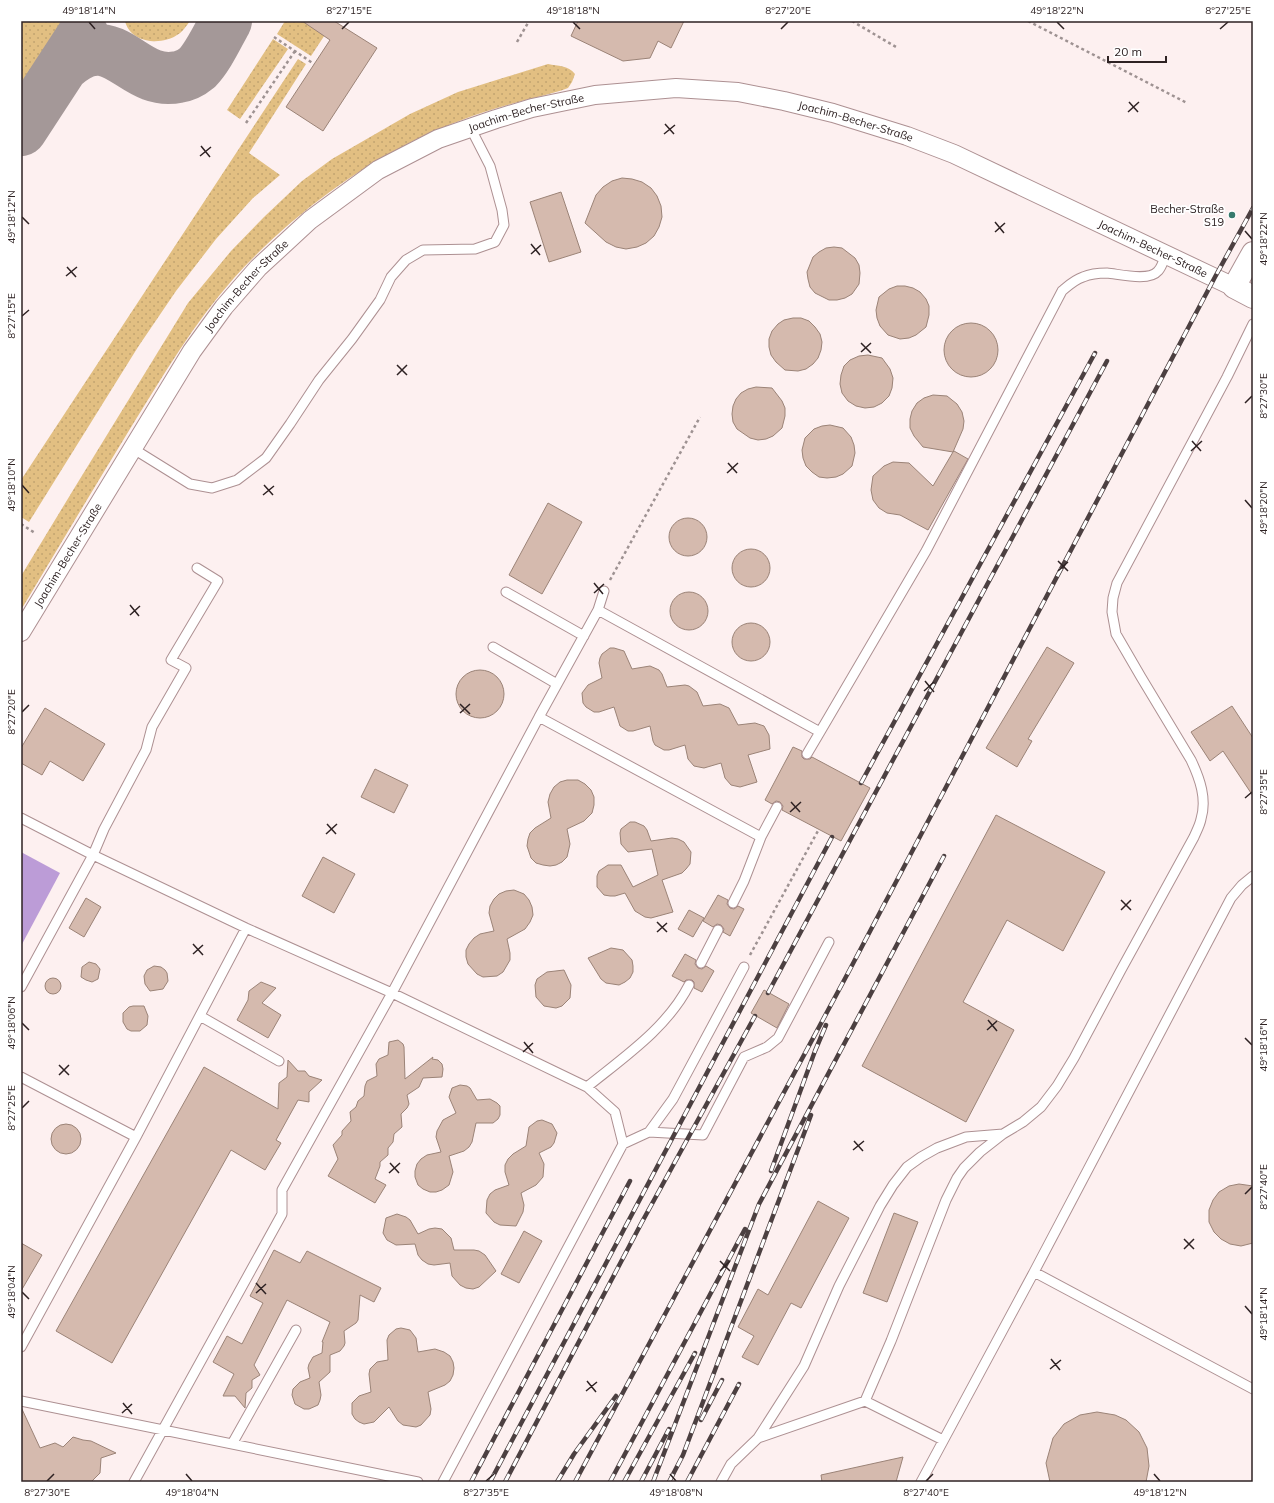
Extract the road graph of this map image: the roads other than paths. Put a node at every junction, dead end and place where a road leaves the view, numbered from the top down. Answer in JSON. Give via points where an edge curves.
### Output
{"nodes":[{"id":1,"x":470,"y":127,"type":"junction"},
{"id":2,"x":1253,"y":253,"type":"edge"},
{"id":3,"x":1166,"y":254,"type":"junction"},
{"id":4,"x":1234,"y":287,"type":"junction"},
{"id":5,"x":1253,"y":297,"type":"edge"},
{"id":6,"x":1253,"y":324,"type":"edge"},
{"id":7,"x":132,"y":448,"type":"junction"},
{"id":8,"x":197,"y":568,"type":"dead end"},
{"id":9,"x":604,"y":591,"type":"road end"},
{"id":10,"x":506,"y":592,"type":"dead end"},
{"id":11,"x":598,"y":610,"type":"junction"},
{"id":12,"x":21,"y":632,"type":"edge"},
{"id":13,"x":584,"y":636,"type":"junction"},
{"id":14,"x":493,"y":647,"type":"dead end"},
{"id":15,"x":558,"y":684,"type":"junction"},
{"id":16,"x":539,"y":717,"type":"junction"},
{"id":17,"x":820,"y":732,"type":"junction"},
{"id":18,"x":807,"y":754,"type":"dead end"},
{"id":19,"x":777,"y":807,"type":"dead end"},
{"id":20,"x":21,"y":818,"type":"edge"},
{"id":21,"x":761,"y":838,"type":"junction"},
{"id":22,"x":93,"y":855,"type":"junction"},
{"id":23,"x":1253,"y":876,"type":"edge"},
{"id":24,"x":733,"y":903,"type":"dead end"},
{"id":25,"x":246,"y":928,"type":"junction"},
{"id":26,"x":718,"y":930,"type":"dead end"},
{"id":27,"x":829,"y":942,"type":"dead end"},
{"id":28,"x":701,"y":963,"type":"dead end"},
{"id":29,"x":744,"y":968,"type":"road end"},
{"id":30,"x":689,"y":985,"type":"dead end"},
{"id":31,"x":21,"y":987,"type":"edge"},
{"id":32,"x":392,"y":993,"type":"junction"},
{"id":33,"x":200,"y":1016,"type":"junction"},
{"id":34,"x":279,"y":1060,"type":"dead end"},
{"id":35,"x":21,"y":1077,"type":"edge"},
{"id":36,"x":587,"y":1087,"type":"junction"},
{"id":37,"x":649,"y":1132,"type":"junction"},
{"id":38,"x":1003,"y":1134,"type":"junction"},
{"id":39,"x":136,"y":1137,"type":"junction"},
{"id":40,"x":623,"y":1144,"type":"junction"},
{"id":41,"x":1034,"y":1272,"type":"junction"},
{"id":42,"x":296,"y":1330,"type":"dead end"},
{"id":43,"x":22,"y":1344,"type":"edge"},
{"id":44,"x":1253,"y":1389,"type":"edge"},
{"id":45,"x":21,"y":1401,"type":"edge"},
{"id":46,"x":865,"y":1402,"type":"junction"},
{"id":47,"x":162,"y":1430,"type":"junction"},
{"id":48,"x":758,"y":1438,"type":"junction"},
{"id":49,"x":944,"y":1440,"type":"junction"},
{"id":50,"x":232,"y":1444,"type":"junction"},
{"id":51,"x":134,"y":1482,"type":"edge"},
{"id":52,"x":418,"y":1482,"type":"edge"},
{"id":53,"x":443,"y":1482,"type":"edge"},
{"id":54,"x":721,"y":1482,"type":"edge"},
{"id":55,"x":921,"y":1482,"type":"edge"}],
"edges":[{"from":1,"to":3,"type":"street","name":"Joachim-Becher-Straße","via":[[532,108],[596,95],[676,88],[738,92],[833,113],[907,136],[954,154]]},
{"from":1,"to":7,"type":"street","name":"Joachim-Becher-Straße","via":[[438,139],[378,170],[285,242],[224,307],[192,351]]},
{"from":1,"to":7,"type":"lane","via":[[490,166],[502,210],[504,225],[494,242],[475,249],[423,250],[406,260],[391,277],[380,300],[319,380],[266,458],[237,480],[212,488],[190,484]]},
{"from":2,"to":4,"type":"street"},
{"from":3,"to":4,"type":"street","name":"Joachim-Becher-Straße"},
{"from":3,"to":17,"type":"lane","via":[[1158,272],[1151,275],[1095,274],[1072,282],[1062,291],[926,551]]},
{"from":4,"to":5,"type":"street"},
{"from":6,"to":38,"type":"lane","via":[[1117,583],[1113,598],[1116,634],[1197,773],[1203,804],[1201,820],[1057,1086],[1041,1107]]},
{"from":7,"to":12,"type":"street","name":"Joachim-Becher-Straße"},
{"from":8,"to":22,"type":"lane","via":[[218,581],[171,660],[186,668],[152,728],[146,750]]},
{"from":9,"to":11,"type":"lane"},
{"from":10,"to":13,"type":"lane"},
{"from":11,"to":13,"type":"lane"},
{"from":11,"to":17,"type":"lane"},
{"from":13,"to":15,"type":"lane"},
{"from":14,"to":15,"type":"lane"},
{"from":15,"to":16,"type":"lane"},
{"from":16,"to":21,"type":"lane"},
{"from":16,"to":32,"type":"lane"},
{"from":17,"to":18,"type":"lane"},
{"from":19,"to":21,"type":"lane"},
{"from":20,"to":22,"type":"lane"},
{"from":21,"to":24,"type":"lane"},
{"from":22,"to":25,"type":"lane"},
{"from":22,"to":31,"type":"lane"},
{"from":23,"to":41,"type":"lane","via":[[1231,898]]},
{"from":25,"to":32,"type":"lane"},
{"from":25,"to":33,"type":"lane"},
{"from":26,"to":28,"type":"lane"},
{"from":27,"to":37,"type":"lane","via":[[778,1038],[767,1047],[744,1056],[704,1135]]},
{"from":29,"to":37,"type":"lane","via":[[673,1099]]},
{"from":30,"to":36,"type":"lane","via":[[683,998],[659,1027]]},
{"from":32,"to":36,"type":"lane"},
{"from":32,"to":47,"type":"lane","via":[[282,1190],[282,1214]]},
{"from":33,"to":34,"type":"lane"},
{"from":33,"to":39,"type":"lane"},
{"from":35,"to":39,"type":"lane"},
{"from":36,"to":40,"type":"lane","via":[[615,1112]]},
{"from":37,"to":40,"type":"lane"},
{"from":38,"to":46,"type":"lane","via":[[980,1152],[957,1178]]},
{"from":38,"to":48,"type":"lane","via":[[966,1137],[937,1148],[907,1167],[892,1185],[839,1286],[804,1366]]},
{"from":39,"to":43,"type":"lane"},
{"from":40,"to":53,"type":"lane"},
{"from":41,"to":44,"type":"lane"},
{"from":41,"to":49,"type":"lane"},
{"from":42,"to":50,"type":"lane"},
{"from":45,"to":47,"type":"lane"},
{"from":46,"to":48,"type":"lane"},
{"from":46,"to":49,"type":"lane"},
{"from":47,"to":50,"type":"lane"},
{"from":47,"to":51,"type":"lane"},
{"from":48,"to":54,"type":"lane","via":[[732,1464]]},
{"from":49,"to":55,"type":"lane"},
{"from":50,"to":52,"type":"lane"}]}
